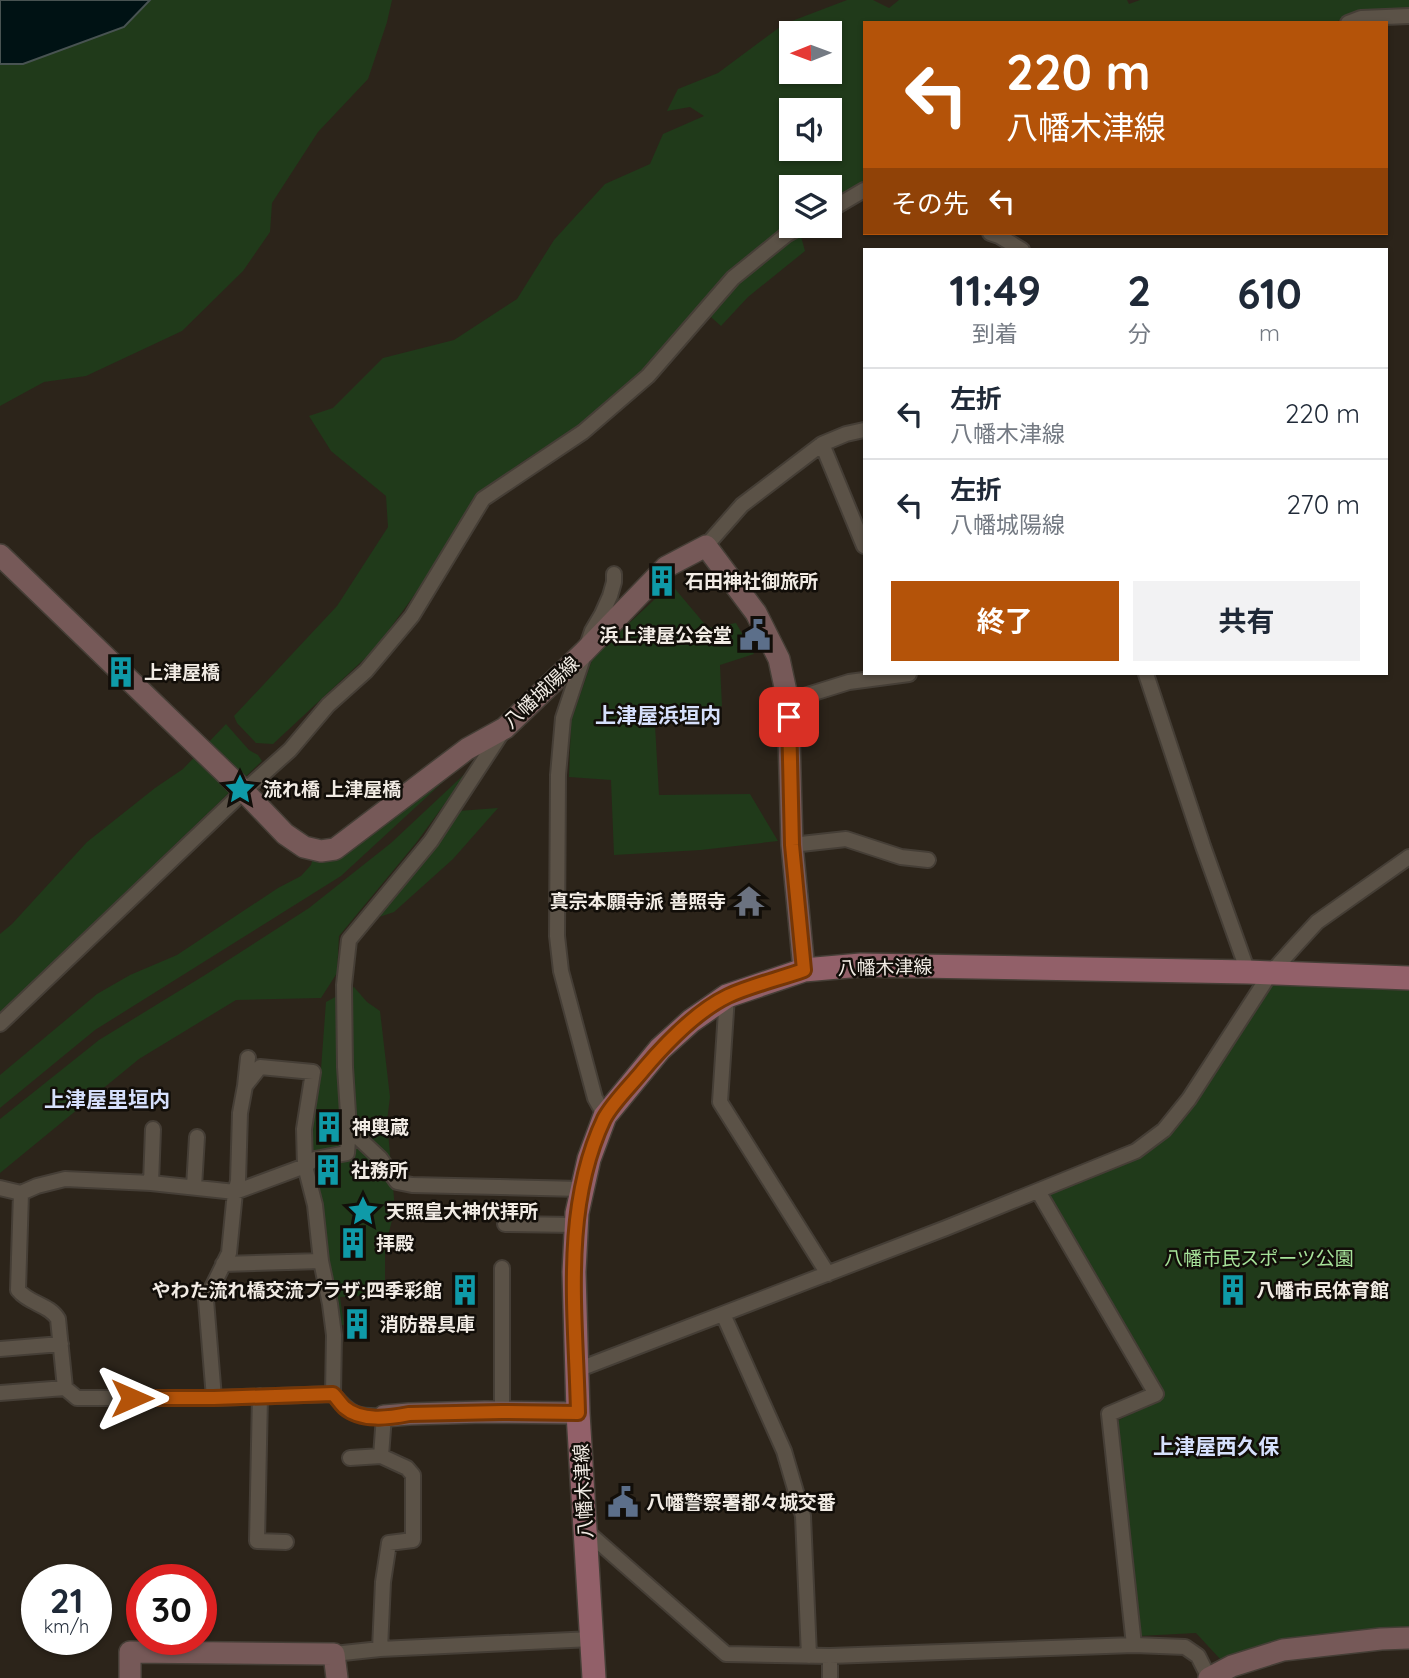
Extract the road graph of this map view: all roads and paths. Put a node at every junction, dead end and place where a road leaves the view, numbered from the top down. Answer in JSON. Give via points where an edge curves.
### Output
{"nodes":[{"id":1,"x":1409,"y":16,"type":"edge"},
{"id":2,"x":1353,"y":21,"type":"edge"},
{"id":3,"x":863,"y":191,"type":"edge"},
{"id":4,"x":842,"y":203,"type":"edge"},
{"id":5,"x":996,"y":235,"type":"edge"},
{"id":6,"x":782,"y":238,"type":"edge"},
{"id":7,"x":1019,"y":248,"type":"edge"},
{"id":8,"x":863,"y":430,"type":"edge"},
{"id":9,"x":821,"y":444,"type":"junction"},
{"id":10,"x":863,"y":544,"type":"edge"},
{"id":11,"x":706,"y":546,"type":"junction"},
{"id":12,"x":0,"y":555,"type":"edge"},
{"id":13,"x":614,"y":574,"type":"dead end"},
{"id":14,"x":584,"y":652,"type":"junction"},
{"id":15,"x":902,"y":675,"type":"edge"},
{"id":16,"x":1146,"y":675,"type":"edge"},
{"id":17,"x":788,"y":701,"type":"junction"},
{"id":18,"x":505,"y":728,"type":"junction"},
{"id":19,"x":242,"y":789,"type":"junction"},
{"id":20,"x":792,"y":845,"type":"junction"},
{"id":21,"x":1409,"y":857,"type":"edge"},
{"id":22,"x":928,"y":860,"type":"dead end"},
{"id":23,"x":804,"y":970,"type":"junction"},
{"id":24,"x":1259,"y":973,"type":"junction"},
{"id":25,"x":1409,"y":978,"type":"edge"},
{"id":26,"x":727,"y":996,"type":"junction"},
{"id":27,"x":0,"y":1024,"type":"edge"},
{"id":28,"x":248,"y":1058,"type":"dead end"},
{"id":29,"x":246,"y":1086,"type":"junction"},
{"id":30,"x":605,"y":1116,"type":"junction"},
{"id":31,"x":153,"y":1129,"type":"dead end"},
{"id":32,"x":349,"y":1129,"type":"junction"},
{"id":33,"x":197,"y":1136,"type":"dead end"},
{"id":34,"x":305,"y":1166,"type":"junction"},
{"id":35,"x":151,"y":1183,"type":"junction"},
{"id":36,"x":194,"y":1187,"type":"junction"},
{"id":37,"x":0,"y":1188,"type":"edge"},
{"id":38,"x":581,"y":1189,"type":"junction"},
{"id":39,"x":1038,"y":1191,"type":"junction"},
{"id":40,"x":235,"y":1192,"type":"junction"},
{"id":41,"x":21,"y":1193,"type":"junction"},
{"id":42,"x":505,"y":1224,"type":"dead end"},
{"id":43,"x":576,"y":1225,"type":"junction"},
{"id":44,"x":321,"y":1261,"type":"junction"},
{"id":45,"x":223,"y":1264,"type":"junction"},
{"id":46,"x":502,"y":1268,"type":"dead end"},
{"id":47,"x":828,"y":1274,"type":"junction"},
{"id":48,"x":723,"y":1314,"type":"junction"},
{"id":49,"x":61,"y":1344,"type":"junction"},
{"id":50,"x":0,"y":1349,"type":"edge"},
{"id":51,"x":577,"y":1370,"type":"junction"},
{"id":52,"x":65,"y":1388,"type":"junction"},
{"id":53,"x":0,"y":1393,"type":"edge"},
{"id":54,"x":333,"y":1394,"type":"junction"},
{"id":55,"x":260,"y":1396,"type":"junction"},
{"id":56,"x":214,"y":1398,"type":"junction"},
{"id":57,"x":502,"y":1412,"type":"junction"},
{"id":58,"x":578,"y":1413,"type":"junction"},
{"id":59,"x":384,"y":1416,"type":"junction"},
{"id":60,"x":382,"y":1456,"type":"junction"},
{"id":61,"x":350,"y":1458,"type":"dead end"},
{"id":62,"x":585,"y":1530,"type":"junction"},
{"id":63,"x":286,"y":1542,"type":"dead end"},
{"id":64,"x":1409,"y":1638,"type":"edge"},
{"id":65,"x":592,"y":1639,"type":"junction"},
{"id":66,"x":1134,"y":1645,"type":"junction"},
{"id":67,"x":380,"y":1649,"type":"junction"},
{"id":68,"x":334,"y":1654,"type":"junction"},
{"id":69,"x":809,"y":1656,"type":"junction"},
{"id":70,"x":830,"y":1656,"type":"junction"},
{"id":71,"x":130,"y":1678,"type":"edge"},
{"id":72,"x":337,"y":1678,"type":"edge"},
{"id":73,"x":594,"y":1678,"type":"edge"},
{"id":74,"x":831,"y":1678,"type":"edge"},
{"id":75,"x":1209,"y":1678,"type":"edge"}],
"edges":[{"from":1,"to":2,"type":"street"},
{"from":3,"to":4,"type":"street"},
{"from":5,"to":7,"type":"street"},
{"from":6,"to":19,"type":"street","via":[[733,278],[648,376],[583,432],[483,499],[412,616],[290,750]]},
{"from":8,"to":9,"type":"street"},
{"from":9,"to":10,"type":"street"},
{"from":9,"to":11,"type":"street","via":[[742,505]]},
{"from":11,"to":14,"type":"main road","name":"八幡城陽線","via":[[666,567]]},
{"from":11,"to":17,"type":"main road","via":[[755,612],[779,659]]},
{"from":12,"to":19,"type":"main road","name":"八幡城陽線"},
{"from":13,"to":14,"type":"street","via":[[610,596]]},
{"from":14,"to":18,"type":"main road","name":"八幡城陽線"},
{"from":14,"to":30,"type":"street","via":[[563,718],[557,936],[564,984],[595,1098]]},
{"from":15,"to":17,"type":"street","via":[[849,682]]},
{"from":16,"to":24,"type":"street","via":[[1203,846]]},
{"from":17,"to":20,"type":"main road"},
{"from":18,"to":19,"type":"main road","name":"八幡城陽線","via":[[467,749],[335,849],[304,847]]},
{"from":18,"to":32,"type":"street","via":[[431,841],[349,940],[344,985]]},
{"from":19,"to":27,"type":"street"},
{"from":20,"to":22,"type":"street","via":[[846,839],[901,857]]},
{"from":20,"to":23,"type":"main road"},
{"from":21,"to":24,"type":"street","via":[[1317,922]]},
{"from":23,"to":24,"type":"main road","name":"八幡木津線","via":[[862,965]]},
{"from":23,"to":26,"type":"main road","name":"八幡木津線"},
{"from":24,"to":25,"type":"main road","name":"八幡木津線"},
{"from":24,"to":39,"type":"street","via":[[1189,1099],[1164,1130],[1136,1152]]},
{"from":26,"to":30,"type":"main road","name":"八幡木津線","via":[[660,1049]]},
{"from":26,"to":47,"type":"street","via":[[720,1102]]},
{"from":28,"to":29,"type":"street"},
{"from":29,"to":34,"type":"street","via":[[260,1067],[313,1072],[304,1129]]},
{"from":29,"to":40,"type":"street"},
{"from":30,"to":38,"type":"main road","name":"八幡木津線"},
{"from":31,"to":35,"type":"street"},
{"from":32,"to":34,"type":"street","via":[[347,1153],[314,1159]]},
{"from":32,"to":38,"type":"street","via":[[380,1158],[397,1182]]},
{"from":33,"to":36,"type":"street"},
{"from":34,"to":40,"type":"street"},
{"from":34,"to":44,"type":"street"},
{"from":35,"to":36,"type":"street"},
{"from":35,"to":41,"type":"street","via":[[65,1178]]},
{"from":36,"to":40,"type":"street"},
{"from":37,"to":41,"type":"street"},
{"from":38,"to":43,"type":"main road","name":"八幡木津線"},
{"from":39,"to":47,"type":"street"},
{"from":39,"to":66,"type":"street","via":[[1156,1394],[1109,1414]]},
{"from":40,"to":45,"type":"street","via":[[229,1253]]},
{"from":41,"to":49,"type":"street","via":[[18,1290],[24,1298],[54,1312]]},
{"from":42,"to":43,"type":"street"},
{"from":43,"to":51,"type":"main road","name":"八幡木津線"},
{"from":44,"to":45,"type":"street"},
{"from":44,"to":54,"type":"street","via":[[334,1335]]},
{"from":45,"to":56,"type":"street","via":[[206,1300]]},
{"from":46,"to":57,"type":"street"},
{"from":47,"to":48,"type":"street"},
{"from":48,"to":51,"type":"street"},
{"from":48,"to":69,"type":"street","via":[[784,1451],[803,1516]]},
{"from":49,"to":50,"type":"street"},
{"from":49,"to":52,"type":"street"},
{"from":51,"to":58,"type":"main road","name":"八幡木津線"},
{"from":52,"to":53,"type":"street"},
{"from":52,"to":56,"type":"street","via":[[77,1398]]},
{"from":54,"to":55,"type":"street"},
{"from":54,"to":59,"type":"street","via":[[363,1417]]},
{"from":55,"to":56,"type":"street"},
{"from":55,"to":63,"type":"street","via":[[257,1541]]},
{"from":57,"to":58,"type":"main road"},
{"from":57,"to":59,"type":"main road"},
{"from":58,"to":62,"type":"main road","name":"八幡木津線"},
{"from":59,"to":60,"type":"street"},
{"from":60,"to":61,"type":"street"},
{"from":60,"to":67,"type":"street","via":[[413,1475],[413,1540],[388,1543]]},
{"from":62,"to":65,"type":"main road","name":"八幡木津線"},
{"from":62,"to":69,"type":"street","via":[[726,1654]]},
{"from":64,"to":75,"type":"main road","via":[[1283,1650]]},
{"from":65,"to":67,"type":"street"},
{"from":65,"to":73,"type":"main road","name":"八幡木津線"},
{"from":66,"to":70,"type":"street"},
{"from":66,"to":75,"type":"street","via":[[1185,1647],[1198,1656]]},
{"from":67,"to":68,"type":"street"},
{"from":68,"to":71,"type":"main road","via":[[130,1651]]},
{"from":68,"to":72,"type":"main road"},
{"from":69,"to":70,"type":"street"},
{"from":70,"to":74,"type":"street"}]}
